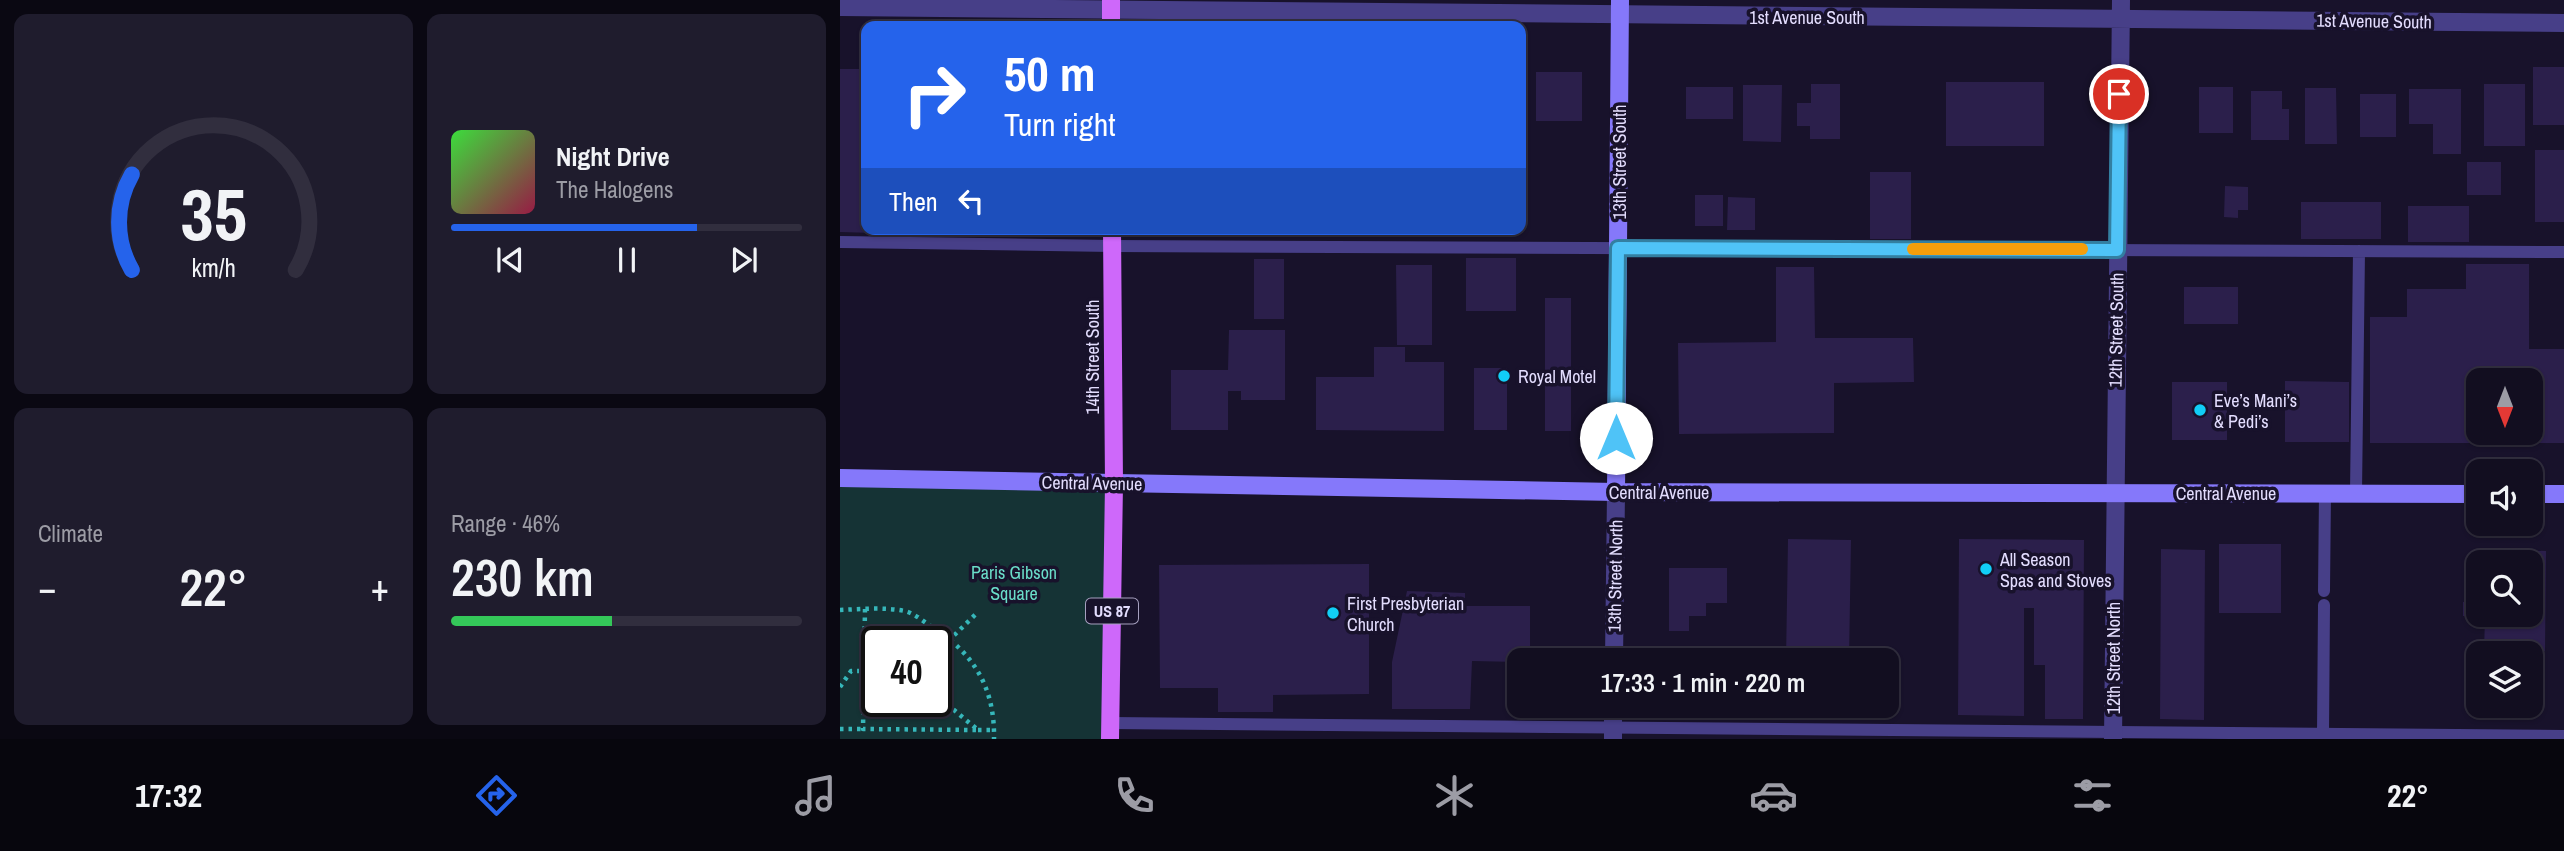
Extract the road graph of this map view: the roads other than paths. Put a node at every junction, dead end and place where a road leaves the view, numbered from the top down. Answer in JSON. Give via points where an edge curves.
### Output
{"nodes":[{"id":1,"x":840,"y":7,"type":"edge"},
{"id":2,"x":1620,"y":8,"type":"edge"},
{"id":3,"x":2120,"y":9,"type":"edge"},
{"id":4,"x":1111,"y":12,"type":"edge"},
{"id":5,"x":2564,"y":23,"type":"edge"},
{"id":6,"x":1112,"y":237,"type":"edge"},
{"id":7,"x":840,"y":242,"type":"edge"},
{"id":8,"x":1618,"y":248,"type":"junction"},
{"id":9,"x":2117,"y":250,"type":"junction"},
{"id":10,"x":2359,"y":251,"type":"junction"},
{"id":11,"x":2564,"y":251,"type":"edge"},
{"id":12,"x":840,"y":478,"type":"edge"},
{"id":13,"x":1114,"y":484,"type":"junction"},
{"id":14,"x":1616,"y":492,"type":"junction"},
{"id":15,"x":2114,"y":493,"type":"junction"},
{"id":16,"x":2325,"y":494,"type":"junction"},
{"id":17,"x":2356,"y":494,"type":"junction"},
{"id":18,"x":2466,"y":494,"type":"edge"},
{"id":19,"x":2543,"y":494,"type":"edge"},
{"id":20,"x":2564,"y":495,"type":"edge"},
{"id":21,"x":2324,"y":591,"type":"dead end"},
{"id":22,"x":2324,"y":605,"type":"dead end"},
{"id":23,"x":1614,"y":648,"type":"edge"},
{"id":24,"x":1110,"y":731,"type":"edge"},
{"id":25,"x":1613,"y":733,"type":"edge"},
{"id":26,"x":2323,"y":734,"type":"junction"},
{"id":27,"x":2113,"y":736,"type":"edge"},
{"id":28,"x":2564,"y":736,"type":"edge"}],
"edges":[{"from":1,"to":4,"type":"street","name":"1st Avenue South"},
{"from":2,"to":3,"type":"street","name":"1st Avenue South"},
{"from":2,"to":4,"type":"street","name":"1st Avenue South"},
{"from":2,"to":8,"type":"street","name":"13th Street South"},
{"from":3,"to":5,"type":"street","name":"1st Avenue South"},
{"from":3,"to":9,"type":"street","name":"12th Street South"},
{"from":6,"to":7,"type":"lane"},
{"from":6,"to":8,"type":"lane"},
{"from":6,"to":13,"type":"main road","name":"14th Street South","number":"US 87"},
{"from":8,"to":9,"type":"lane"},
{"from":8,"to":14,"type":"street","name":"13th Street South"},
{"from":9,"to":10,"type":"lane"},
{"from":9,"to":15,"type":"street","name":"12th Street South"},
{"from":10,"to":11,"type":"lane"},
{"from":10,"to":17,"type":"lane"},
{"from":12,"to":13,"type":"street","name":"Central Avenue"},
{"from":13,"to":14,"type":"street","name":"Central Avenue"},
{"from":13,"to":24,"type":"main road","number":"US 87"},
{"from":14,"to":15,"type":"street","name":"Central Avenue"},
{"from":14,"to":23,"type":"street","name":"13th Street North"},
{"from":15,"to":16,"type":"street","name":"Central Avenue"},
{"from":15,"to":27,"type":"street","name":"12th Street North"},
{"from":16,"to":17,"type":"street","name":"Central Avenue"},
{"from":16,"to":21,"type":"lane"},
{"from":17,"to":18,"type":"street","name":"Central Avenue"},
{"from":19,"to":20,"type":"street"},
{"from":22,"to":26,"type":"lane"},
{"from":24,"to":25,"type":"lane"},
{"from":25,"to":27,"type":"lane"},
{"from":26,"to":27,"type":"lane"},
{"from":26,"to":28,"type":"lane"}]}
